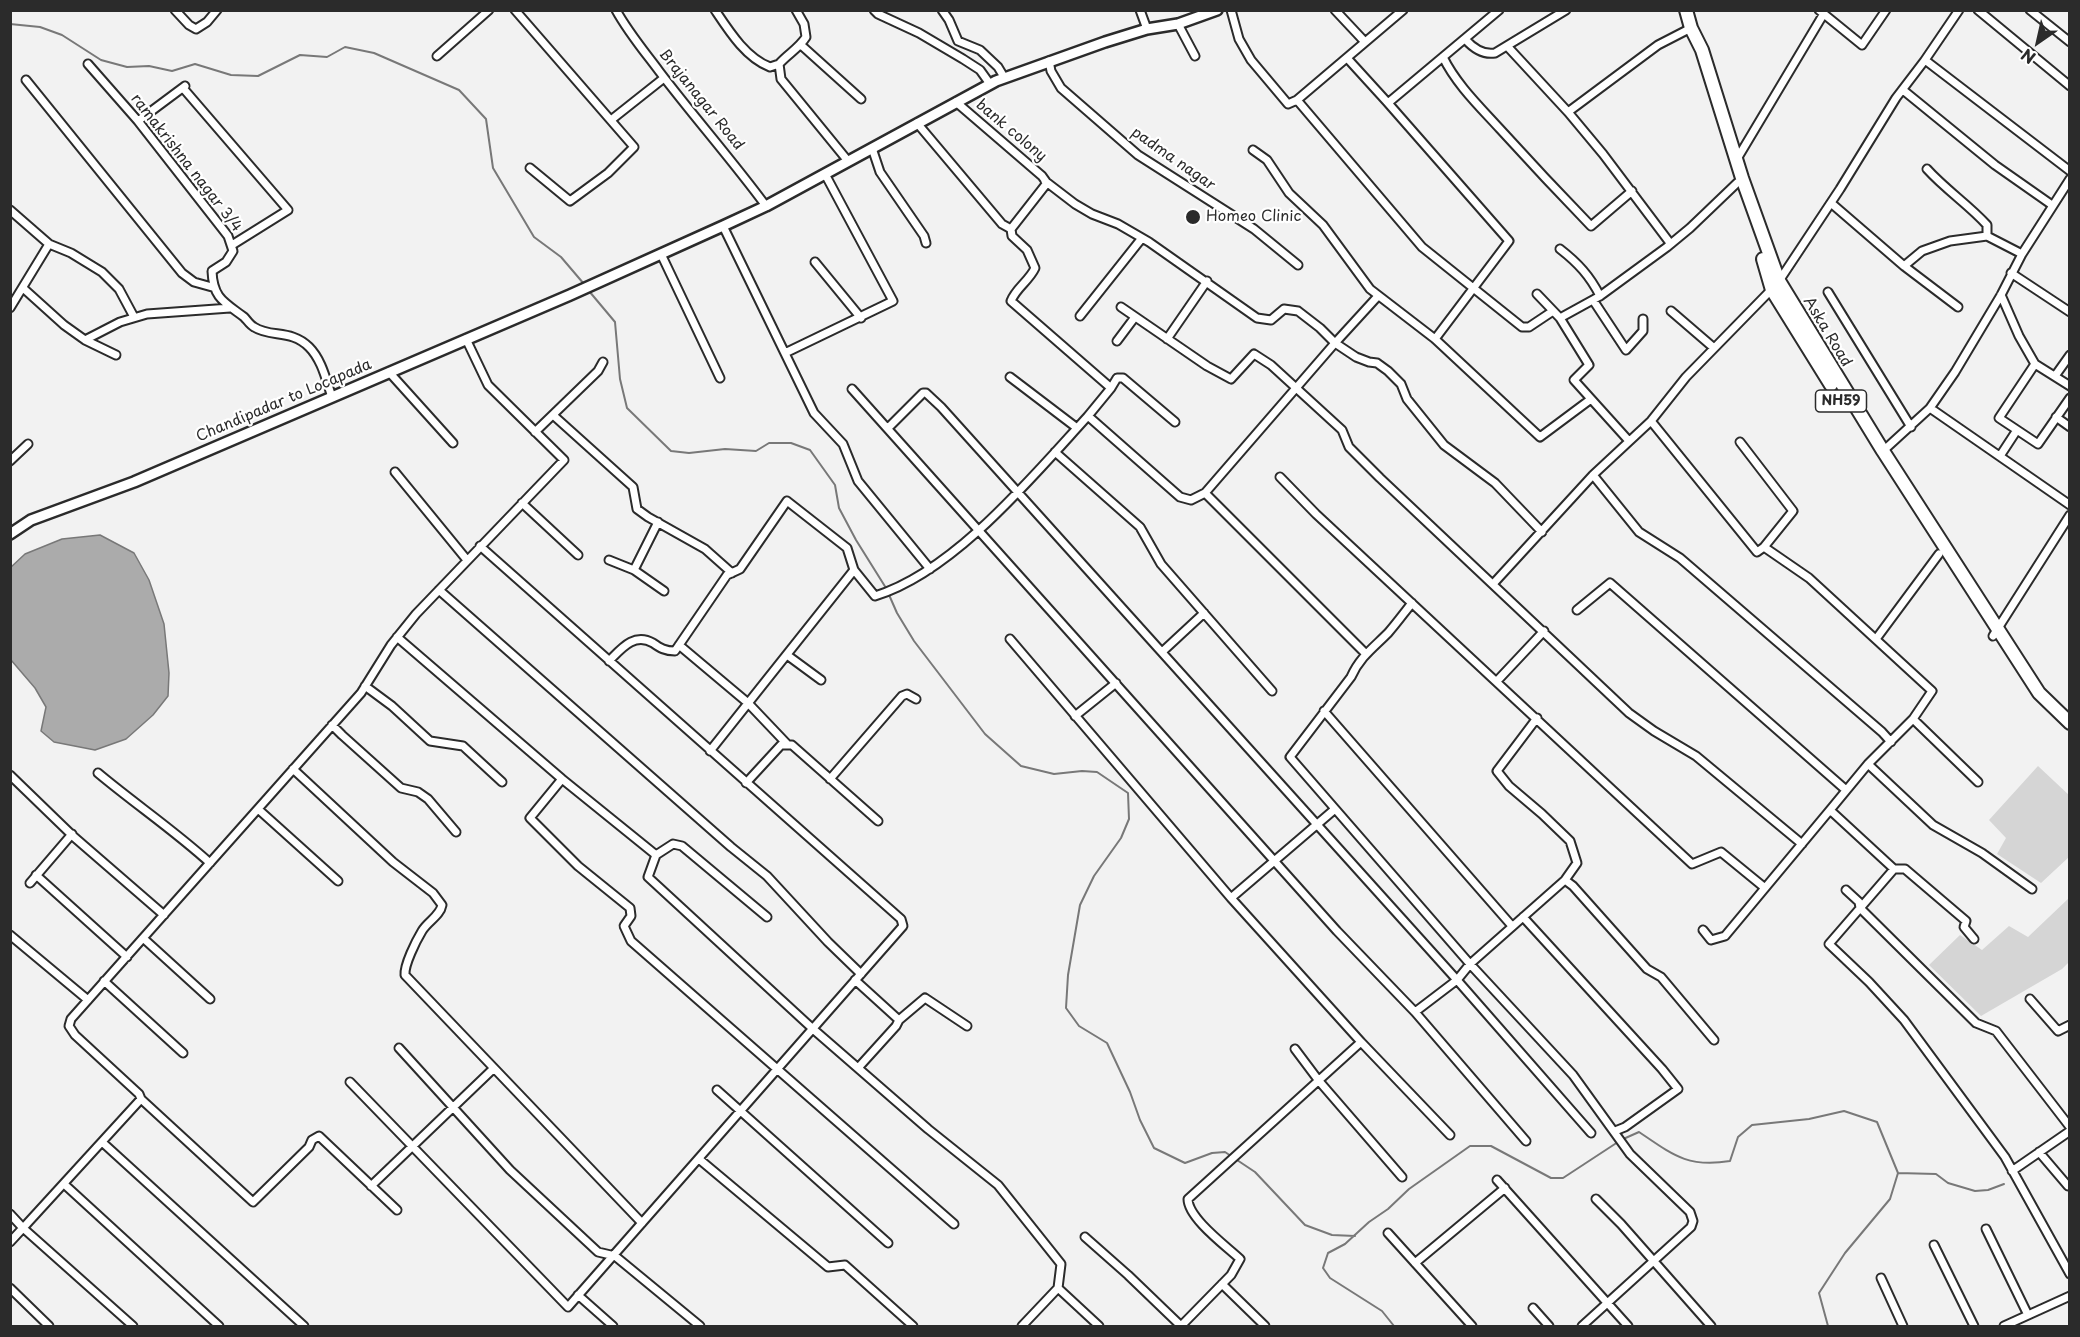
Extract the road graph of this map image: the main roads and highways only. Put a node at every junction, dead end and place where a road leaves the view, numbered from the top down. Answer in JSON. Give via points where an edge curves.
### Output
{"nodes":[{"id":1,"x":1686,"y":10,"type":"edge"},
{"id":2,"x":1691,"y":28,"type":"junction"},
{"id":3,"x":1775,"y":286,"type":"junction"},
{"id":4,"x":1996,"y":633,"type":"junction"},
{"id":5,"x":2070,"y":723,"type":"edge"},
{"id":6,"x":2070,"y":733,"type":"edge"}],
"edges":[{"from":1,"to":2,"type":"highway","name":"Aska Road","number":"NH59"},
{"from":2,"to":3,"type":"highway","number":"NH59","via":[[1737,183]]},
{"from":2,"to":3,"type":"highway","name":"Aska Road","number":"NH59","via":[[1702,50]]},
{"from":3,"to":4,"type":"highway","name":"Aska Road","number":"NH59"},
{"from":3,"to":4,"type":"highway","number":"NH59","via":[[1854,421],[1939,554]]},
{"from":4,"to":5,"type":"highway","name":"Aska Road","number":"NH59","via":[[2039,693]]},
{"from":4,"to":6,"type":"highway","number":"NH59","via":[[2038,701]]}]}
